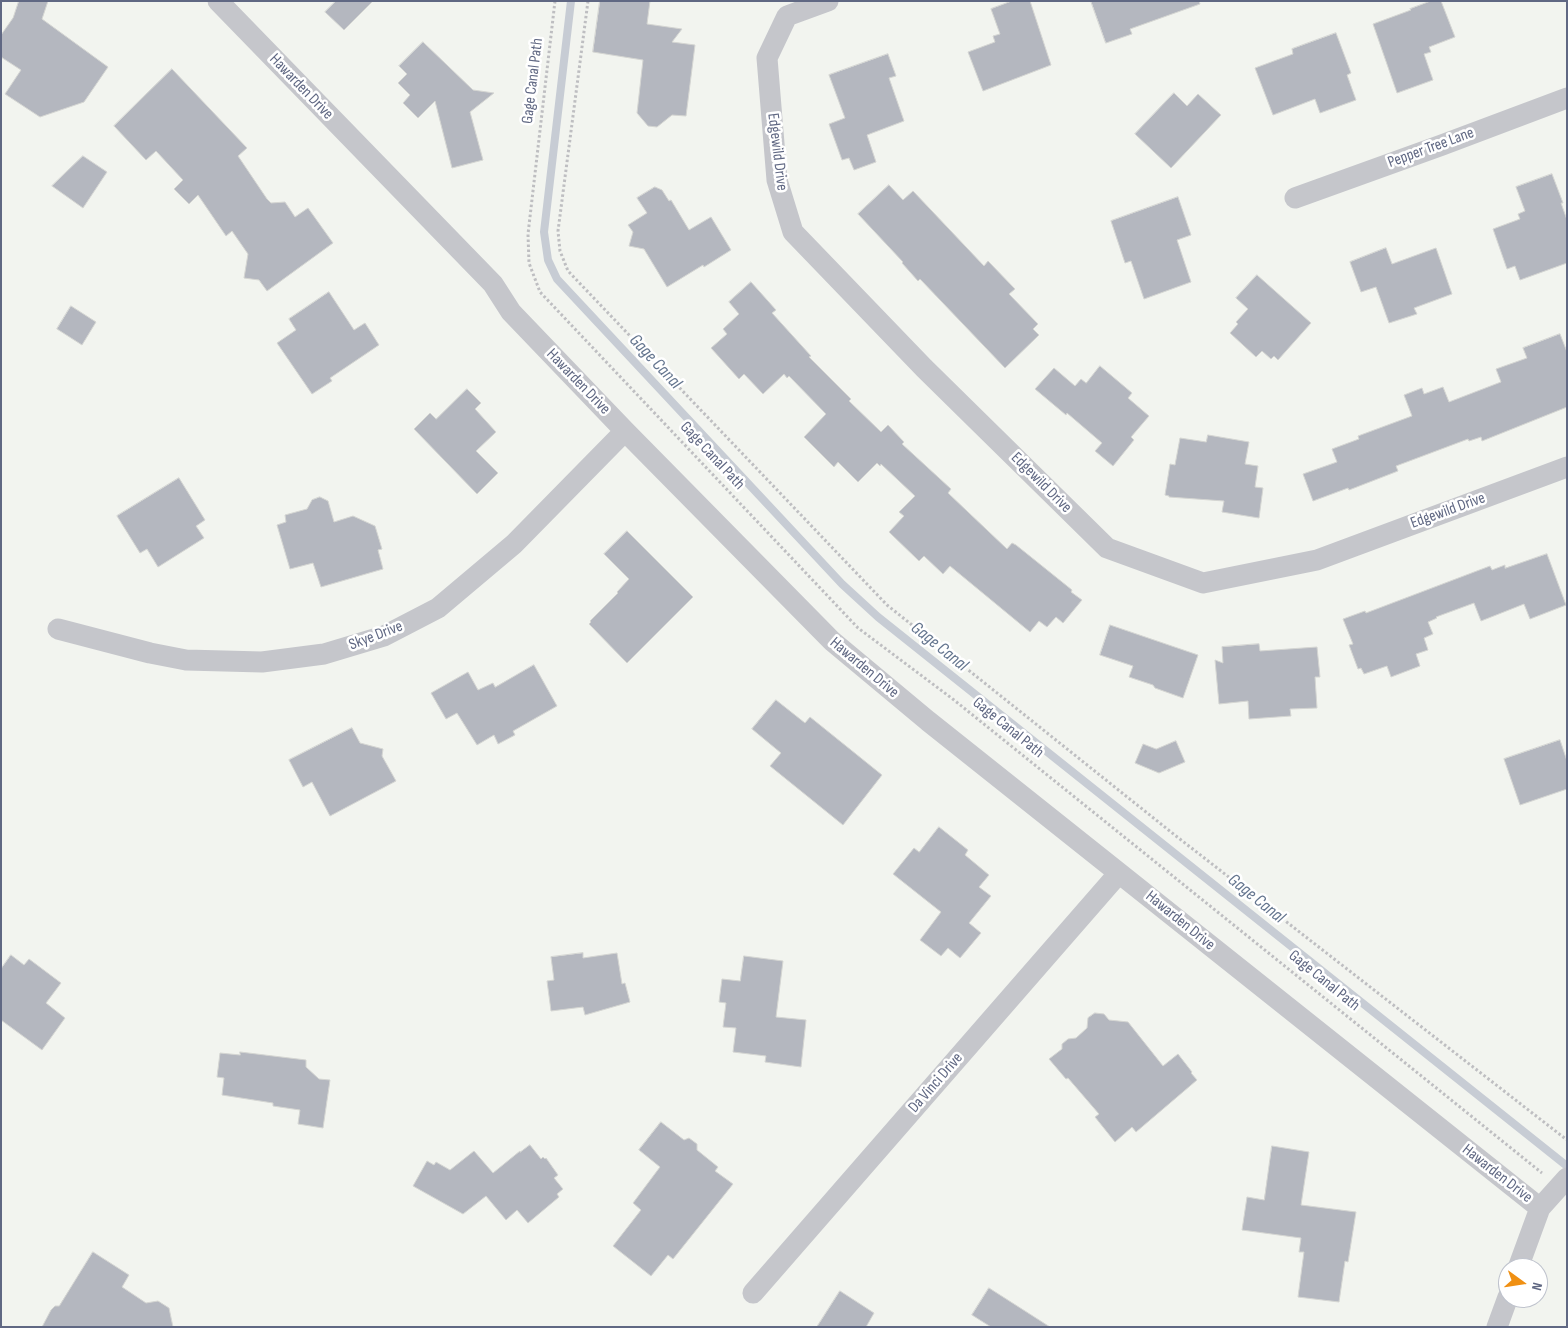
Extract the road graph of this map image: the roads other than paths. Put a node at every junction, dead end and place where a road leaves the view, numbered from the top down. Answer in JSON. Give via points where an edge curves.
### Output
{"nodes":[{"id":1,"x":218,"y":1,"type":"edge"},
{"id":2,"x":828,"y":1,"type":"edge"},
{"id":3,"x":1567,"y":98,"type":"edge"},
{"id":4,"x":1295,"y":198,"type":"dead end"},
{"id":5,"x":625,"y":431,"type":"junction"},
{"id":6,"x":1567,"y":467,"type":"edge"},
{"id":7,"x":58,"y":629,"type":"dead end"},
{"id":8,"x":1120,"y":873,"type":"junction"},
{"id":9,"x":1563,"y":1182,"type":"edge"},
{"id":10,"x":1540,"y":1208,"type":"junction"},
{"id":11,"x":1522,"y":1258,"type":"edge"},
{"id":12,"x":753,"y":1293,"type":"dead end"},
{"id":13,"x":1504,"y":1308,"type":"edge"},
{"id":14,"x":1497,"y":1327,"type":"edge"}],
"edges":[{"from":1,"to":5,"type":"street","name":"Hawarden Drive","via":[[493,284],[510,312]]},
{"from":2,"to":6,"type":"street","name":"Edgewild Drive","via":[[787,16],[766,58],[777,180],[793,232],[924,368],[1107,548],[1203,582],[1317,560]]},
{"from":3,"to":4,"type":"street","name":"Pepper Tree Lane"},
{"from":5,"to":7,"type":"street","name":"Skye Drive","via":[[514,544],[438,608],[384,636],[324,654],[262,662],[186,660]]},
{"from":5,"to":8,"type":"street","name":"Hawarden Drive","via":[[832,641]]},
{"from":8,"to":10,"type":"street","name":"Hawarden Drive"},
{"from":8,"to":12,"type":"street","name":"Da Vinci Drive"},
{"from":9,"to":10,"type":"street"},
{"from":10,"to":11,"type":"street","name":"Hawarden Drive"},
{"from":13,"to":14,"type":"street"}]}
